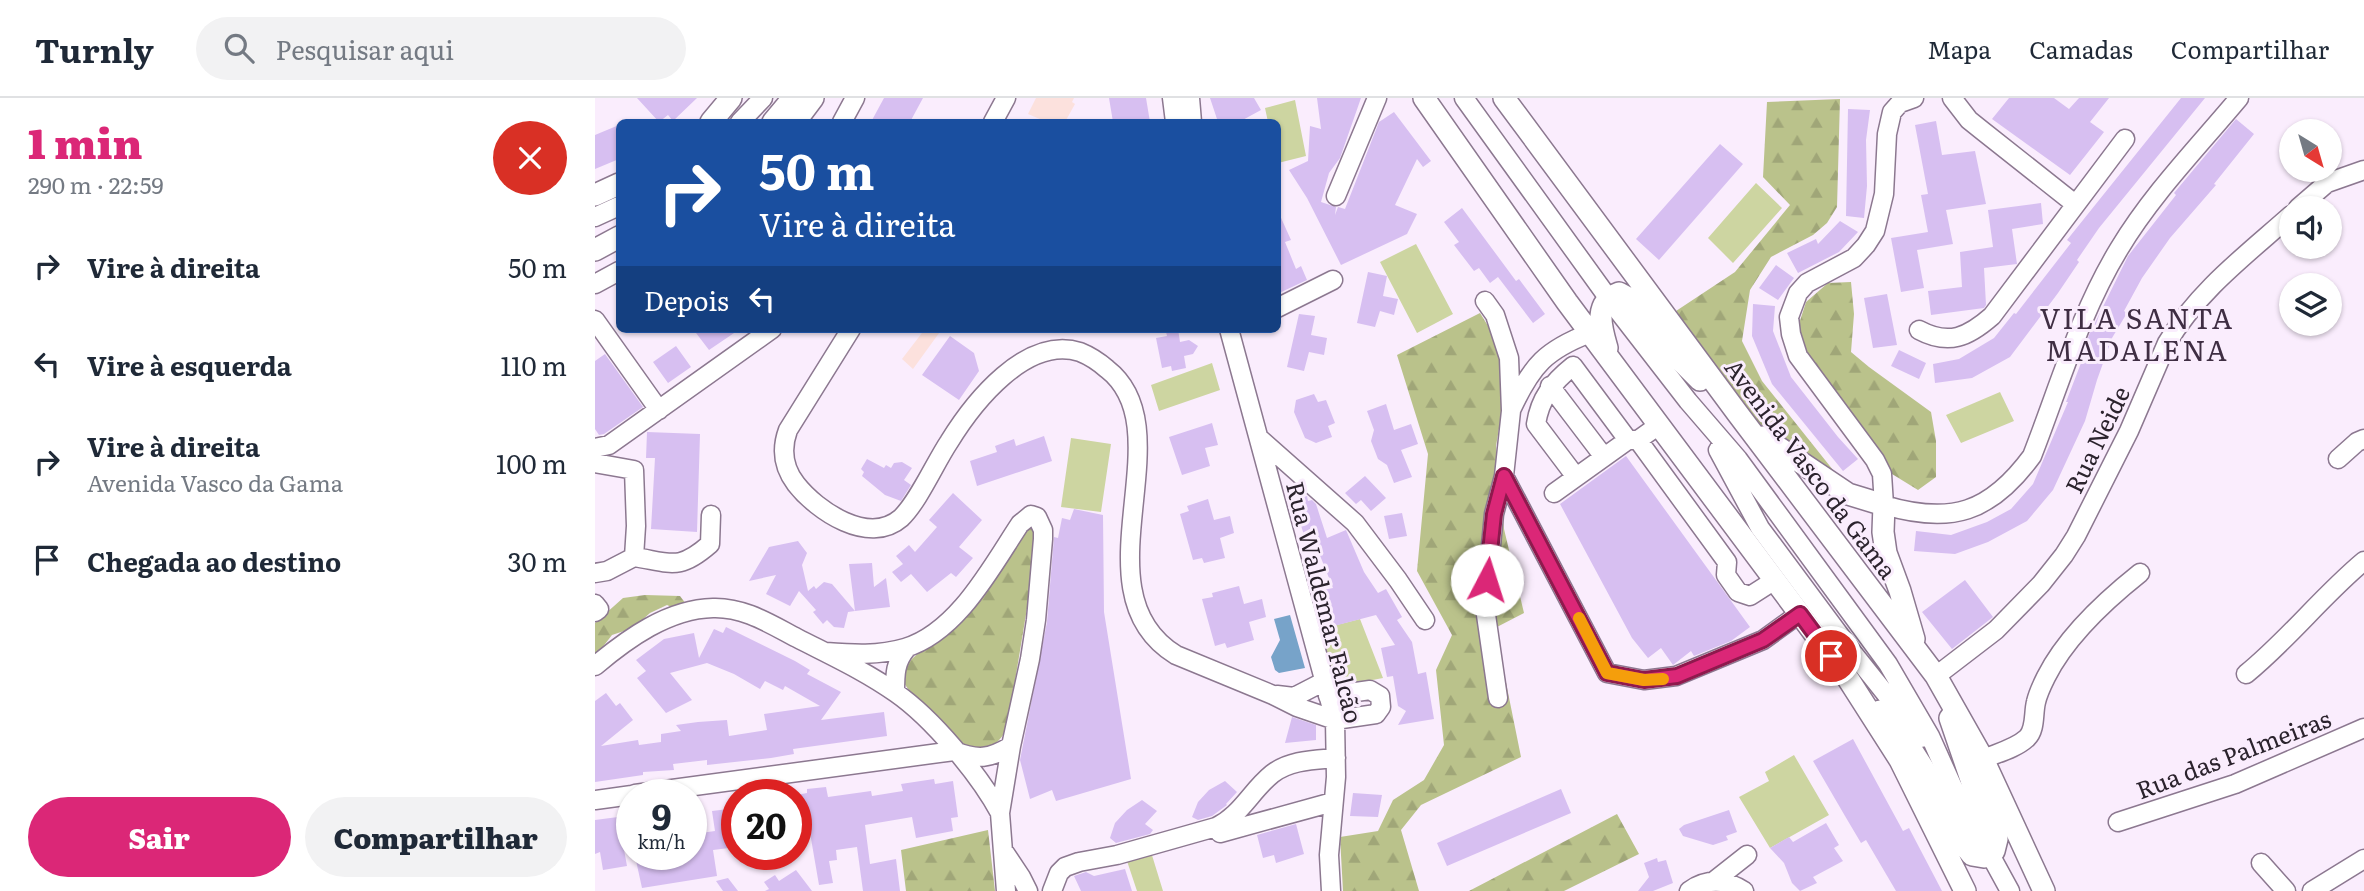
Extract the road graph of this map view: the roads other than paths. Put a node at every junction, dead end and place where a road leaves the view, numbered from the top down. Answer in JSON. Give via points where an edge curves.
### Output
{"nodes":[{"id":1,"x":731,"y":98,"type":"edge"},
{"id":2,"x":763,"y":98,"type":"edge"},
{"id":3,"x":793,"y":98,"type":"edge"},
{"id":4,"x":813,"y":98,"type":"edge"},
{"id":5,"x":855,"y":98,"type":"edge"},
{"id":6,"x":1006,"y":98,"type":"edge"},
{"id":7,"x":1172,"y":98,"type":"edge"},
{"id":8,"x":1190,"y":98,"type":"edge"},
{"id":9,"x":1377,"y":98,"type":"edge"},
{"id":10,"x":1424,"y":98,"type":"edge"},
{"id":11,"x":1464,"y":98,"type":"edge"},
{"id":12,"x":1504,"y":98,"type":"edge"},
{"id":13,"x":1915,"y":98,"type":"edge"},
{"id":14,"x":1952,"y":98,"type":"edge"},
{"id":15,"x":2239,"y":98,"type":"edge"},
{"id":16,"x":714,"y":119,"type":"edge"},
{"id":17,"x":743,"y":119,"type":"edge"},
{"id":18,"x":776,"y":119,"type":"edge"},
{"id":19,"x":797,"y":119,"type":"edge"},
{"id":20,"x":844,"y":119,"type":"edge"},
{"id":21,"x":995,"y":119,"type":"edge"},
{"id":22,"x":1175,"y":119,"type":"edge"},
{"id":23,"x":1192,"y":119,"type":"edge"},
{"id":24,"x":2125,"y":139,"type":"dead end"},
{"id":25,"x":2364,"y":170,"type":"edge"},
{"id":26,"x":616,"y":185,"type":"edge"},
{"id":27,"x":595,"y":195,"type":"edge"},
{"id":28,"x":1336,"y":196,"type":"dead end"},
{"id":29,"x":2312,"y":196,"type":"edge"},
{"id":30,"x":2074,"y":204,"type":"junction"},
{"id":31,"x":616,"y":207,"type":"edge"},
{"id":32,"x":595,"y":217,"type":"edge"},
{"id":33,"x":2279,"y":226,"type":"edge"},
{"id":34,"x":616,"y":239,"type":"edge"},
{"id":35,"x":595,"y":250,"type":"edge"},
{"id":36,"x":616,"y":273,"type":"edge"},
{"id":37,"x":1333,"y":280,"type":"dead end"},
{"id":38,"x":595,"y":284,"type":"edge"},
{"id":39,"x":1609,"y":299,"type":"junction"},
{"id":40,"x":1485,"y":301,"type":"dead end"},
{"id":41,"x":1281,"y":306,"type":"edge"},
{"id":42,"x":595,"y":320,"type":"edge"},
{"id":43,"x":1919,"y":330,"type":"dead end"},
{"id":44,"x":766,"y":333,"type":"edge"},
{"id":45,"x":849,"y":333,"type":"edge"},
{"id":46,"x":1232,"y":333,"type":"edge"},
{"id":47,"x":1590,"y":333,"type":"junction"},
{"id":48,"x":1611,"y":361,"type":"junction"},
{"id":49,"x":1551,"y":386,"type":"junction"},
{"id":50,"x":659,"y":410,"type":"junction"},
{"id":51,"x":1511,"y":411,"type":"junction"},
{"id":52,"x":1741,"y":419,"type":"junction"},
{"id":53,"x":1659,"y":425,"type":"junction"},
{"id":54,"x":1259,"y":439,"type":"junction"},
{"id":55,"x":2364,"y":439,"type":"edge"},
{"id":56,"x":1633,"y":440,"type":"junction"},
{"id":57,"x":595,"y":448,"type":"edge"},
{"id":58,"x":1604,"y":457,"type":"junction"},
{"id":59,"x":2338,"y":459,"type":"dead end"},
{"id":60,"x":595,"y":463,"type":"edge"},
{"id":61,"x":1504,"y":476,"type":"junction"},
{"id":62,"x":1576,"y":477,"type":"junction"},
{"id":63,"x":1554,"y":493,"type":"dead end"},
{"id":64,"x":1884,"y":505,"type":"junction"},
{"id":65,"x":711,"y":515,"type":"dead end"},
{"id":66,"x":634,"y":557,"type":"junction"},
{"id":67,"x":2364,"y":561,"type":"edge"},
{"id":68,"x":595,"y":573,"type":"edge"},
{"id":69,"x":2140,"y":573,"type":"dead end"},
{"id":70,"x":1775,"y":580,"type":"junction"},
{"id":71,"x":595,"y":604,"type":"edge"},
{"id":72,"x":595,"y":612,"type":"edge"},
{"id":73,"x":1800,"y":614,"type":"junction"},
{"id":74,"x":1425,"y":621,"type":"dead end"},
{"id":75,"x":907,"y":648,"type":"junction"},
{"id":76,"x":1917,"y":651,"type":"junction"},
{"id":77,"x":825,"y":652,"type":"junction"},
{"id":78,"x":595,"y":666,"type":"edge"},
{"id":79,"x":2246,"y":674,"type":"dead end"},
{"id":80,"x":1936,"y":676,"type":"junction"},
{"id":81,"x":1847,"y":677,"type":"junction"},
{"id":82,"x":1326,"y":689,"type":"junction"},
{"id":83,"x":895,"y":692,"type":"junction"},
{"id":84,"x":1273,"y":695,"type":"junction"},
{"id":85,"x":1498,"y":698,"type":"dead end"},
{"id":86,"x":1335,"y":720,"type":"junction"},
{"id":87,"x":2364,"y":728,"type":"edge"},
{"id":88,"x":1011,"y":746,"type":"junction"},
{"id":89,"x":954,"y":751,"type":"junction"},
{"id":90,"x":1336,"y":758,"type":"junction"},
{"id":91,"x":1983,"y":759,"type":"junction"},
{"id":92,"x":707,"y":785,"type":"edge"},
{"id":93,"x":616,"y":797,"type":"edge"},
{"id":94,"x":595,"y":800,"type":"edge"},
{"id":95,"x":1333,"y":802,"type":"junction"},
{"id":96,"x":1000,"y":813,"type":"junction"},
{"id":97,"x":2118,"y":822,"type":"dead end"},
{"id":98,"x":1220,"y":833,"type":"dead end"},
{"id":99,"x":1005,"y":853,"type":"junction"},
{"id":100,"x":1990,"y":854,"type":"junction"},
{"id":101,"x":1747,"y":855,"type":"dead end"},
{"id":102,"x":2364,"y":859,"type":"edge"},
{"id":103,"x":2261,"y":863,"type":"dead end"},
{"id":104,"x":1714,"y":881,"type":"junction"},
{"id":105,"x":1006,"y":891,"type":"edge"},
{"id":106,"x":1028,"y":891,"type":"edge"},
{"id":107,"x":1052,"y":891,"type":"edge"},
{"id":108,"x":1331,"y":891,"type":"edge"},
{"id":109,"x":1689,"y":891,"type":"edge"},
{"id":110,"x":1744,"y":891,"type":"edge"},
{"id":111,"x":1965,"y":891,"type":"edge"},
{"id":112,"x":2010,"y":891,"type":"edge"},
{"id":113,"x":2044,"y":891,"type":"edge"},
{"id":114,"x":2286,"y":891,"type":"edge"},
{"id":115,"x":2312,"y":891,"type":"edge"}],
"edges":[{"from":1,"to":16,"type":"main road"},
{"from":2,"to":17,"type":"street"},
{"from":3,"to":18,"type":"main road"},
{"from":4,"to":19,"type":"main road"},
{"from":5,"to":20,"type":"street"},
{"from":6,"to":21,"type":"street"},
{"from":7,"to":22,"type":"street"},
{"from":8,"to":23,"type":"street"},
{"from":9,"to":28,"type":"street"},
{"from":10,"to":47,"type":"main road"},
{"from":11,"to":39,"type":"street"},
{"from":12,"to":52,"type":"main road","name":"Avenida Vasco da Gama"},
{"from":13,"to":64,"type":"street","via":[[1892,111],[1884,194],[1875,231],[1854,258],[1807,283],[1789,317],[1798,356],[1875,460],[1882,474]]},
{"from":14,"to":30,"type":"street","via":[[1969,120]]},
{"from":15,"to":64,"type":"street","via":[[2136,222],[2118,251],[2083,322],[2032,457],[2019,474],[1980,505],[1960,513],[1924,514]]},
{"from":24,"to":30,"type":"street"},
{"from":25,"to":29,"type":"street","via":[[2327,183]]},
{"from":26,"to":27,"type":"main road"},
{"from":30,"to":43,"type":"street","via":[[1992,316],[1979,327],[1962,337],[1945,339]]},
{"from":31,"to":32,"type":"street"},
{"from":33,"to":80,"type":"street","name":"Rua Neide","via":[[2206,291],[2178,325],[2064,555],[1996,630]]},
{"from":34,"to":35,"type":"main road"},
{"from":36,"to":38,"type":"street"},
{"from":37,"to":41,"type":"street"},
{"from":39,"to":48,"type":"main road","via":[[1600,316]]},
{"from":39,"to":52,"type":"main road","via":[[1619,293],[1630,299],[1669,349]]},
{"from":39,"to":100,"type":"street","via":[[1738,460],[1888,664]]},
{"from":40,"to":51,"type":"street","via":[[1495,315],[1509,358]]},
{"from":42,"to":50,"type":"street"},
{"from":44,"to":50,"type":"street"},
{"from":45,"to":84,"type":"street","via":[[788,430],[783,446],[794,482],[816,503],[859,527],[877,528],[897,521],[967,414],[1002,378],[1048,352],[1080,352],[1112,373],[1135,411],[1129,560],[1132,590],[1148,631],[1175,656]]},
{"from":46,"to":54,"type":"street","name":"Rua Waldemar Falcão"},
{"from":47,"to":48,"type":"main road"},
{"from":47,"to":51,"type":"street","via":[[1555,348],[1543,359]]},
{"from":48,"to":53,"type":"main road"},
{"from":49,"to":56,"type":"street","via":[[1573,366]]},
{"from":49,"to":58,"type":"street"},
{"from":49,"to":62,"type":"street","via":[[1536,424]]},
{"from":50,"to":57,"type":"street","via":[[609,445]]},
{"from":51,"to":61,"type":"street"},
{"from":52,"to":64,"type":"main road","via":[[1848,494]]},
{"from":52,"to":76,"type":"main road","name":"Avenida Vasco da Gama"},
{"from":53,"to":56,"type":"street"},
{"from":53,"to":70,"type":"main road"},
{"from":54,"to":74,"type":"street","via":[[1355,523]]},
{"from":54,"to":82,"type":"street","name":"Rua Waldemar Falcão"},
{"from":55,"to":59,"type":"street"},
{"from":56,"to":58,"type":"street"},
{"from":56,"to":70,"type":"street","via":[[1727,562],[1726,575],[1738,592],[1750,596]]},
{"from":58,"to":62,"type":"street"},
{"from":60,"to":66,"type":"street","via":[[634,470]]},
{"from":61,"to":73,"type":"street","via":[[1607,673],[1644,680],[1677,676],[1763,640]]},
{"from":61,"to":85,"type":"street","via":[[1494,514],[1485,608]]},
{"from":62,"to":63,"type":"street"},
{"from":64,"to":76,"type":"main road","via":[[1886,553]]},
{"from":65,"to":66,"type":"street","via":[[710,544],[695,558],[677,564]]},
{"from":66,"to":68,"type":"street"},
{"from":67,"to":79,"type":"street"},
{"from":69,"to":91,"type":"street","via":[[2106,601],[2059,655],[2039,692],[2027,738]]},
{"from":70,"to":73,"type":"main road"},
{"from":71,"to":72,"type":"street","via":[[599,609]]},
{"from":73,"to":81,"type":"main road"},
{"from":75,"to":77,"type":"street","via":[[880,653]]},
{"from":75,"to":83,"type":"street","via":[[895,668]]},
{"from":75,"to":88,"type":"street","via":[[952,619],[1020,524],[1031,515],[1037,517],[1043,540],[1036,620]]},
{"from":76,"to":80,"type":"main road","name":"Avenida Vasco da Gama"},
{"from":77,"to":78,"type":"street","via":[[756,616],[734,608],[711,608],[664,620]]},
{"from":77,"to":83,"type":"street"},
{"from":80,"to":91,"type":"main road","name":"Avenida Vasco da Gama"},
{"from":80,"to":100,"type":"main road","via":[[1965,765],[1994,830],[1997,846]]},
{"from":81,"to":100,"type":"main road","via":[[1910,746],[1969,852],[1978,857]]},
{"from":81,"to":111,"type":"main road","via":[[1900,760]]},
{"from":82,"to":84,"type":"street","via":[[1294,697]]},
{"from":82,"to":86,"type":"street","name":"Rua Waldemar Falcão"},
{"from":82,"to":86,"type":"street","via":[[1370,690],[1380,696],[1381,708],[1376,714]]},
{"from":83,"to":89,"type":"street"},
{"from":84,"to":86,"type":"street"},
{"from":86,"to":90,"type":"street","name":"Rua Waldemar Falcão"},
{"from":87,"to":97,"type":"street","name":"Rua das Palmeiras","via":[[2247,779]]},
{"from":88,"to":89,"type":"street","via":[[985,758]]},
{"from":88,"to":96,"type":"street"},
{"from":89,"to":92,"type":"street"},
{"from":89,"to":96,"type":"street","via":[[974,772]]},
{"from":90,"to":95,"type":"street","name":"Rua Waldemar Falcão"},
{"from":90,"to":107,"type":"street","via":[[1290,764],[1272,774],[1242,809],[1216,827],[1065,867]]},
{"from":91,"to":113,"type":"main road","name":"Avenida Vasco da Gama"},
{"from":93,"to":94,"type":"street"},
{"from":95,"to":98,"type":"street"},
{"from":95,"to":108,"type":"street","name":"Rua Waldemar Falcão"},
{"from":96,"to":99,"type":"street"},
{"from":99,"to":105,"type":"street"},
{"from":99,"to":106,"type":"street"},
{"from":100,"to":112,"type":"street"},
{"from":101,"to":104,"type":"street"},
{"from":102,"to":115,"type":"street"},
{"from":103,"to":114,"type":"street"},
{"from":104,"to":109,"type":"street"},
{"from":104,"to":110,"type":"street"}]}
